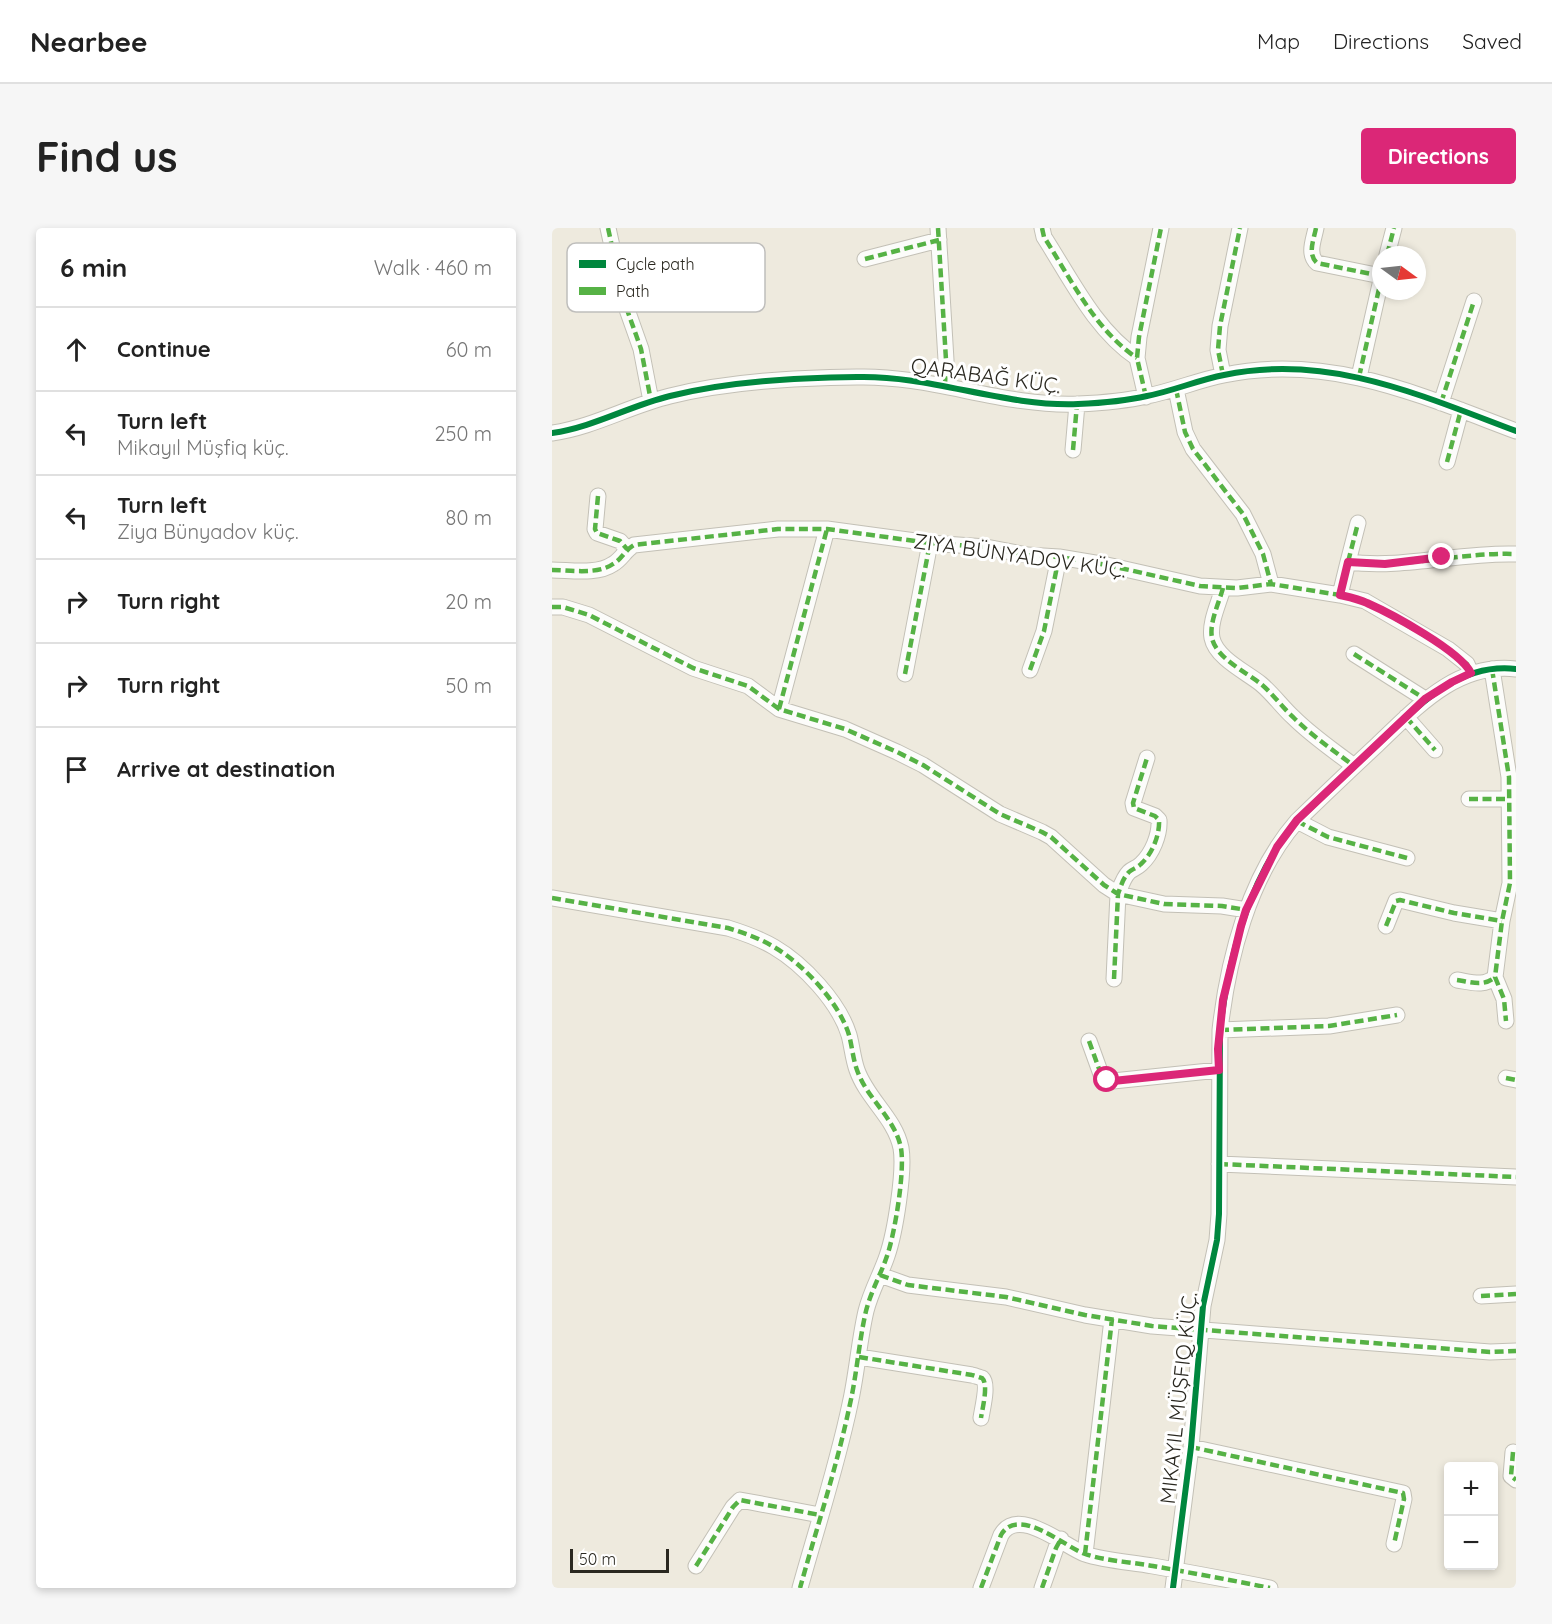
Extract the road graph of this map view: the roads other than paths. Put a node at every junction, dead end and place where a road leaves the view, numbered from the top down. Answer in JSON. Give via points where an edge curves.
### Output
{"nodes":[{"id":1,"x":608,"y":228,"type":"edge"},
{"id":2,"x":1042,"y":228,"type":"edge"},
{"id":3,"x":1161,"y":228,"type":"edge"},
{"id":4,"x":1240,"y":228,"type":"edge"},
{"id":5,"x":1316,"y":228,"type":"edge"},
{"id":6,"x":1394,"y":228,"type":"edge"},
{"id":7,"x":938,"y":234,"type":"edge"},
{"id":8,"x":611,"y":243,"type":"edge"},
{"id":9,"x":1389,"y":246,"type":"edge"},
{"id":10,"x":866,"y":259,"type":"dead end"},
{"id":11,"x":1372,"y":276,"type":"edge"},
{"id":12,"x":1376,"y":300,"type":"edge"},
{"id":13,"x":1474,"y":302,"type":"dead end"},
{"id":14,"x":628,"y":312,"type":"edge"},
{"id":15,"x":1137,"y":358,"type":"junction"},
{"id":16,"x":1223,"y":375,"type":"junction"},
{"id":17,"x":1359,"y":377,"type":"junction"},
{"id":18,"x":945,"y":385,"type":"junction"},
{"id":19,"x":1176,"y":389,"type":"junction"},
{"id":20,"x":1146,"y":397,"type":"junction"},
{"id":21,"x":651,"y":401,"type":"junction"},
{"id":22,"x":1441,"y":403,"type":"junction"},
{"id":23,"x":1077,"y":404,"type":"junction"},
{"id":24,"x":1461,"y":410,"type":"junction"},
{"id":25,"x":1516,"y":431,"type":"edge"},
{"id":26,"x":552,"y":433,"type":"edge"},
{"id":27,"x":1073,"y":450,"type":"dead end"},
{"id":28,"x":1447,"y":462,"type":"dead end"},
{"id":29,"x":598,"y":496,"type":"dead end"},
{"id":30,"x":1358,"y":523,"type":"dead end"},
{"id":31,"x":827,"y":529,"type":"junction"},
{"id":32,"x":930,"y":543,"type":"junction"},
{"id":33,"x":627,"y":549,"type":"junction"},
{"id":34,"x":1516,"y":554,"type":"edge"},
{"id":35,"x":1059,"y":557,"type":"junction"},
{"id":36,"x":1348,"y":562,"type":"junction"},
{"id":37,"x":552,"y":570,"type":"edge"},
{"id":38,"x":1271,"y":584,"type":"junction"},
{"id":39,"x":1223,"y":588,"type":"junction"},
{"id":40,"x":1340,"y":595,"type":"junction"},
{"id":41,"x":552,"y":607,"type":"edge"},
{"id":42,"x":1354,"y":654,"type":"dead end"},
{"id":43,"x":1492,"y":669,"type":"junction"},
{"id":44,"x":1516,"y":669,"type":"edge"},
{"id":45,"x":1030,"y":670,"type":"dead end"},
{"id":46,"x":1471,"y":673,"type":"junction"},
{"id":47,"x":905,"y":674,"type":"dead end"},
{"id":48,"x":1425,"y":699,"type":"junction"},
{"id":49,"x":779,"y":709,"type":"junction"},
{"id":50,"x":1406,"y":717,"type":"junction"},
{"id":51,"x":1435,"y":750,"type":"dead end"},
{"id":52,"x":1147,"y":758,"type":"dead end"},
{"id":53,"x":1354,"y":766,"type":"junction"},
{"id":54,"x":1470,"y":799,"type":"dead end"},
{"id":55,"x":1508,"y":799,"type":"junction"},
{"id":56,"x":1297,"y":820,"type":"junction"},
{"id":57,"x":1407,"y":858,"type":"dead end"},
{"id":58,"x":1513,"y":884,"type":"edge"},
{"id":59,"x":1118,"y":894,"type":"junction"},
{"id":60,"x":552,"y":898,"type":"edge"},
{"id":61,"x":1246,"y":910,"type":"junction"},
{"id":62,"x":1502,"y":921,"type":"junction"},
{"id":63,"x":1386,"y":926,"type":"dead end"},
{"id":64,"x":1495,"y":977,"type":"junction"},
{"id":65,"x":1114,"y":979,"type":"dead end"},
{"id":66,"x":1457,"y":980,"type":"dead end"},
{"id":67,"x":1397,"y":1015,"type":"dead end"},
{"id":68,"x":1506,"y":1021,"type":"dead end"},
{"id":69,"x":1220,"y":1030,"type":"junction"},
{"id":70,"x":1089,"y":1041,"type":"dead end"},
{"id":71,"x":1219,"y":1070,"type":"junction"},
{"id":72,"x":1220,"y":1164,"type":"junction"},
{"id":73,"x":1516,"y":1177,"type":"edge"},
{"id":74,"x":880,"y":1275,"type":"junction"},
{"id":75,"x":1516,"y":1294,"type":"edge"},
{"id":76,"x":1480,"y":1296,"type":"dead end"},
{"id":77,"x":1112,"y":1319,"type":"junction"},
{"id":78,"x":1202,"y":1330,"type":"junction"},
{"id":79,"x":1516,"y":1351,"type":"edge"},
{"id":80,"x":859,"y":1357,"type":"junction"},
{"id":81,"x":981,"y":1418,"type":"dead end"},
{"id":82,"x":1191,"y":1447,"type":"junction"},
{"id":83,"x":1513,"y":1452,"type":"dead end"},
{"id":84,"x":1516,"y":1480,"type":"edge"},
{"id":85,"x":820,"y":1515,"type":"junction"},
{"id":86,"x":1061,"y":1539,"type":"junction"},
{"id":87,"x":1394,"y":1545,"type":"dead end"},
{"id":88,"x":1085,"y":1554,"type":"junction"},
{"id":89,"x":696,"y":1566,"type":"dead end"},
{"id":90,"x":1175,"y":1570,"type":"junction"},
{"id":91,"x":801,"y":1588,"type":"edge"},
{"id":92,"x":981,"y":1588,"type":"edge"},
{"id":93,"x":1042,"y":1588,"type":"edge"},
{"id":94,"x":1173,"y":1588,"type":"edge"},
{"id":95,"x":1270,"y":1588,"type":"edge"}],
"edges":[{"from":1,"to":8,"type":"street"},
{"from":2,"to":15,"type":"street","via":[[1091,310],[1121,347]]},
{"from":3,"to":15,"type":"street"},
{"from":4,"to":16,"type":"street","via":[[1220,326],[1218,350]]},
{"from":5,"to":11,"type":"street","via":[[1311,253],[1317,263]]},
{"from":6,"to":9,"type":"street"},
{"from":7,"to":10,"type":"street"},
{"from":7,"to":18,"type":"street"},
{"from":12,"to":17,"type":"street"},
{"from":13,"to":22,"type":"street"},
{"from":14,"to":21,"type":"street","via":[[641,349]]},
{"from":15,"to":20,"type":"street"},
{"from":16,"to":17,"type":"street","name":"QARABAĞ KÜÇ.","via":[[1300,368]]},
{"from":16,"to":19,"type":"street","name":"QARABAĞ KÜÇ."},
{"from":17,"to":22,"type":"street","name":"QARABAĞ KÜÇ."},
{"from":18,"to":21,"type":"street","name":"QARABAĞ KÜÇ.","via":[[885,377],[787,380],[704,389]]},
{"from":18,"to":23,"type":"street","name":"QARABAĞ KÜÇ.","via":[[1030,402]]},
{"from":19,"to":20,"type":"street","name":"QARABAĞ KÜÇ."},
{"from":19,"to":38,"type":"street","via":[[1185,432],[1193,449],[1244,514],[1263,554]]},
{"from":20,"to":23,"type":"street","name":"QARABAĞ KÜÇ."},
{"from":21,"to":26,"type":"street","name":"QARABAĞ KÜÇ.","via":[[593,424]]},
{"from":22,"to":24,"type":"street","name":"QARABAĞ KÜÇ."},
{"from":23,"to":27,"type":"street"},
{"from":24,"to":25,"type":"street","name":"QARABAĞ KÜÇ."},
{"from":24,"to":28,"type":"street"},
{"from":29,"to":33,"type":"street","via":[[597,533],[620,541]]},
{"from":30,"to":36,"type":"street"},
{"from":31,"to":32,"type":"street","name":"ZIYA BÜNYADOV KÜÇ."},
{"from":31,"to":33,"type":"street","name":"ZIYA BÜNYADOV KÜÇ.","via":[[778,529],[634,545]]},
{"from":31,"to":49,"type":"street"},
{"from":32,"to":35,"type":"street","name":"ZIYA BÜNYADOV KÜÇ."},
{"from":32,"to":47,"type":"street"},
{"from":33,"to":37,"type":"street","name":"ZIYA BÜNYADOV KÜÇ.","via":[[611,566],[598,570]]},
{"from":34,"to":36,"type":"street","via":[[1461,555],[1385,564]]},
{"from":35,"to":39,"type":"street","name":"ZIYA BÜNYADOV KÜÇ."},
{"from":35,"to":45,"type":"street","via":[[1044,631]]},
{"from":36,"to":40,"type":"street"},
{"from":38,"to":39,"type":"street","name":"ZIYA BÜNYADOV KÜÇ."},
{"from":38,"to":40,"type":"street","name":"ZIYA BÜNYADOV KÜÇ."},
{"from":39,"to":53,"type":"street","via":[[1213,626],[1212,638],[1217,648],[1316,738]]},
{"from":40,"to":46,"type":"street","name":"ZIYA BÜNYADOV KÜÇ.","via":[[1380,609],[1448,649],[1467,664]]},
{"from":41,"to":49,"type":"street","via":[[589,615],[693,668],[748,686]]},
{"from":42,"to":48,"type":"street"},
{"from":43,"to":44,"type":"street"},
{"from":43,"to":46,"type":"street"},
{"from":43,"to":55,"type":"street","via":[[1508,760]]},
{"from":46,"to":48,"type":"street"},
{"from":48,"to":50,"type":"street"},
{"from":49,"to":59,"type":"street","via":[[845,729],[923,765],[1000,814],[1051,837]]},
{"from":50,"to":51,"type":"street"},
{"from":50,"to":53,"type":"street"},
{"from":52,"to":59,"type":"street","via":[[1133,803],[1155,816],[1160,826],[1152,849],[1142,864],[1128,873]]},
{"from":53,"to":56,"type":"street"},
{"from":54,"to":55,"type":"street"},
{"from":55,"to":58,"type":"street"},
{"from":56,"to":57,"type":"street","via":[[1328,837]]},
{"from":56,"to":61,"type":"street","via":[[1277,847]]},
{"from":58,"to":62,"type":"street"},
{"from":59,"to":61,"type":"street","via":[[1164,904]]},
{"from":59,"to":65,"type":"street"},
{"from":60,"to":74,"type":"street","via":[[728,928],[752,936],[793,960],[827,996],[849,1034],[861,1082],[894,1128],[901,1150],[893,1237]]},
{"from":61,"to":69,"type":"street","via":[[1223,1000]]},
{"from":62,"to":63,"type":"street","via":[[1400,900],[1392,906]]},
{"from":62,"to":64,"type":"street"},
{"from":64,"to":66,"type":"street","via":[[1477,984]]},
{"from":64,"to":68,"type":"street","via":[[1504,999]]},
{"from":67,"to":69,"type":"street","via":[[1329,1026]]},
{"from":69,"to":71,"type":"street"},
{"from":70,"to":71,"type":"street","via":[[1102,1077],[1107,1080]]},
{"from":71,"to":72,"type":"street"},
{"from":72,"to":73,"type":"street"},
{"from":72,"to":78,"type":"street","via":[[1217,1240],[1206,1285]]},
{"from":74,"to":77,"type":"street","via":[[929,1289],[986,1294]]},
{"from":74,"to":80,"type":"street","via":[[867,1309]]},
{"from":75,"to":76,"type":"street"},
{"from":77,"to":78,"type":"street"},
{"from":77,"to":88,"type":"street"},
{"from":78,"to":79,"type":"street"},
{"from":78,"to":82,"type":"street"},
{"from":80,"to":81,"type":"street","via":[[982,1378],[985,1394]]},
{"from":80,"to":85,"type":"street","via":[[850,1407]]},
{"from":82,"to":87,"type":"street","via":[[1403,1493]]},
{"from":82,"to":90,"type":"street"},
{"from":83,"to":84,"type":"street","via":[[1511,1476]]},
{"from":85,"to":89,"type":"street","via":[[740,1500]]},
{"from":85,"to":91,"type":"street"},
{"from":86,"to":88,"type":"street"},
{"from":86,"to":92,"type":"street","via":[[1022,1524],[1005,1527]]},
{"from":86,"to":93,"type":"street"},
{"from":88,"to":90,"type":"street"},
{"from":90,"to":94,"type":"street"},
{"from":90,"to":95,"type":"street"}]}
